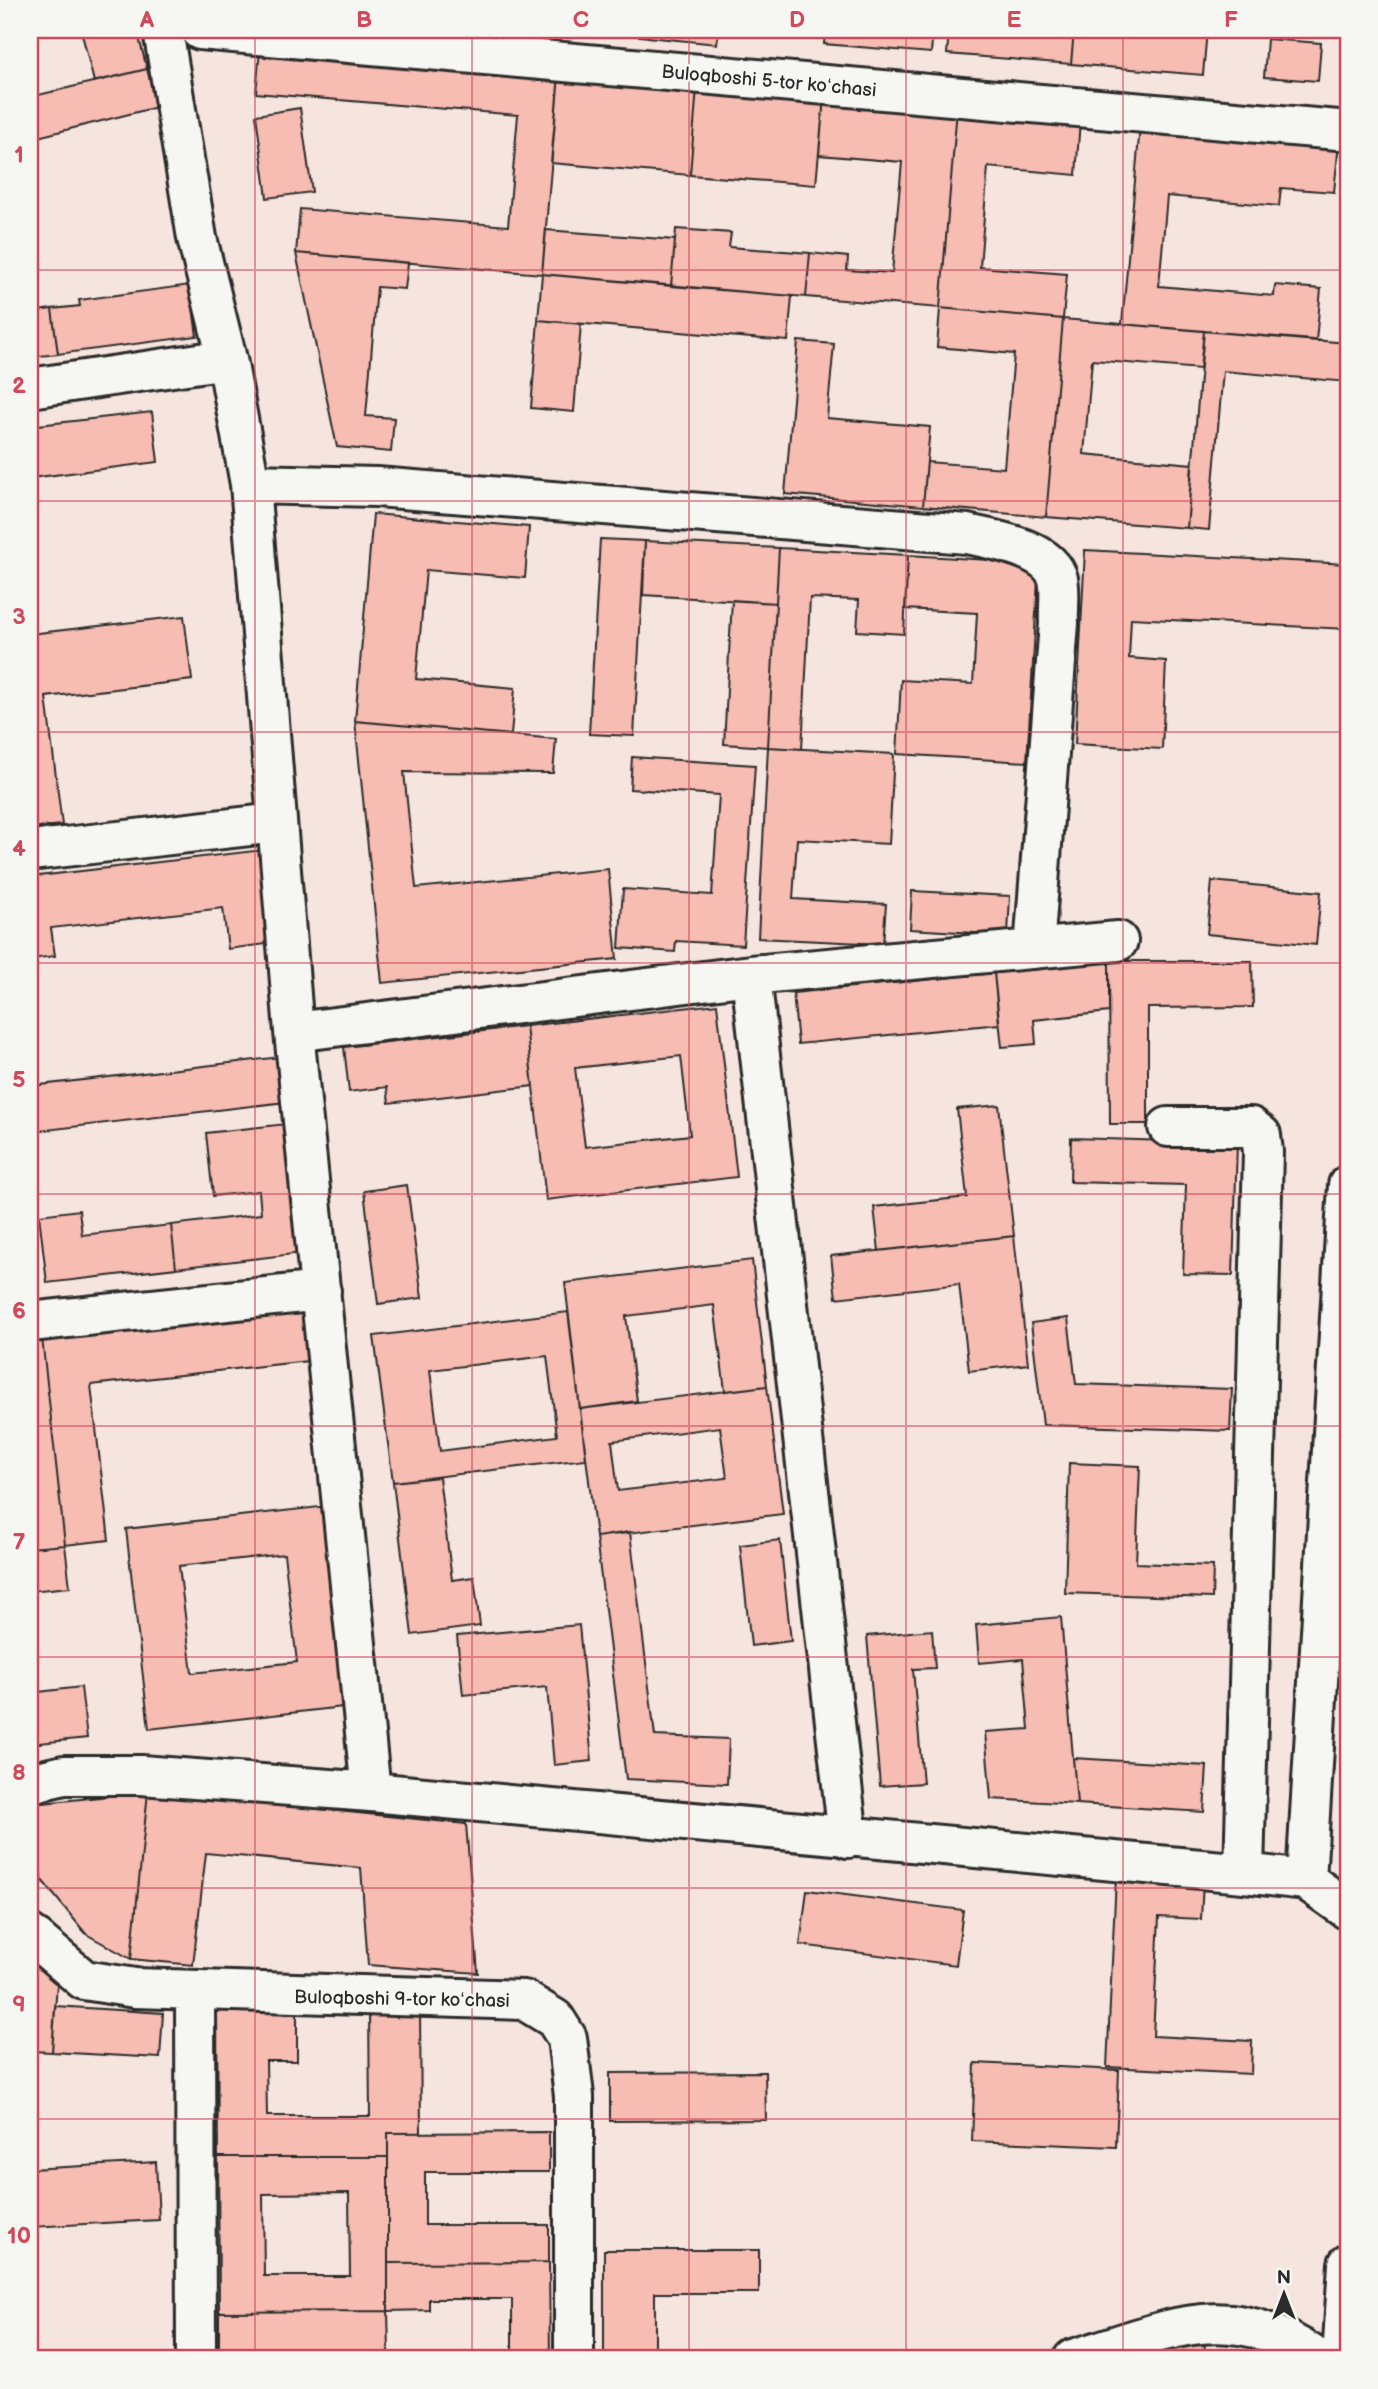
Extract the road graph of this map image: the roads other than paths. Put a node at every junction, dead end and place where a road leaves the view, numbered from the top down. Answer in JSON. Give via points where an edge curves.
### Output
{"nodes":[{"id":1,"x":163,"y":30,"type":"edge"},
{"id":2,"x":200,"y":30,"type":"edge"},
{"id":3,"x":1338,"y":130,"type":"dead end"},
{"id":4,"x":226,"y":359,"type":"junction"},
{"id":5,"x":30,"y":388,"type":"edge"},
{"id":6,"x":250,"y":484,"type":"junction"},
{"id":7,"x":276,"y":823,"type":"junction"},
{"id":8,"x":30,"y":851,"type":"edge"},
{"id":9,"x":1118,"y":941,"type":"dead end"},
{"id":10,"x":1034,"y":949,"type":"junction"},
{"id":11,"x":751,"y":975,"type":"junction"},
{"id":12,"x":294,"y":1032,"type":"junction"},
{"id":13,"x":1168,"y":1127,"type":"dead end"},
{"id":14,"x":1348,"y":1185,"type":"edge"},
{"id":15,"x":321,"y":1291,"type":"junction"},
{"id":16,"x":30,"y":1322,"type":"edge"},
{"id":17,"x":30,"y":1783,"type":"edge"},
{"id":18,"x":371,"y":1791,"type":"junction"},
{"id":19,"x":848,"y":1838,"type":"junction"},
{"id":20,"x":1244,"y":1873,"type":"junction"},
{"id":21,"x":1306,"y":1880,"type":"junction"},
{"id":22,"x":1348,"y":1910,"type":"edge"},
{"id":23,"x":30,"y":1934,"type":"edge"},
{"id":24,"x":194,"y":1993,"type":"junction"},
{"id":25,"x":1348,"y":2264,"type":"edge"},
{"id":26,"x":196,"y":2359,"type":"edge"},
{"id":27,"x":574,"y":2359,"type":"edge"},
{"id":28,"x":1073,"y":2359,"type":"edge"},
{"id":29,"x":1318,"y":2359,"type":"edge"},
{"id":30,"x":1342,"y":2359,"type":"edge"}],
"edges":[{"from":1,"to":4,"type":"street","via":[[197,238]]},
{"from":2,"to":3,"type":"street","name":"Buloqboshi 5-tor koʻchasi"},
{"from":4,"to":5,"type":"street"},
{"from":4,"to":6,"type":"street"},
{"from":6,"to":7,"type":"street"},
{"from":6,"to":10,"type":"street","via":[[377,487],[967,534],[1039,555],[1058,577],[1059,623]]},
{"from":7,"to":8,"type":"street"},
{"from":7,"to":12,"type":"street"},
{"from":9,"to":10,"type":"street"},
{"from":10,"to":11,"type":"street"},
{"from":11,"to":12,"type":"street"},
{"from":11,"to":19,"type":"street"},
{"from":12,"to":15,"type":"street"},
{"from":13,"to":20,"type":"street","via":[[1251,1127],[1261,1135],[1263,1152]]},
{"from":14,"to":21,"type":"street"},
{"from":15,"to":16,"type":"street"},
{"from":15,"to":18,"type":"street"},
{"from":17,"to":18,"type":"street","via":[[64,1775],[141,1775]]},
{"from":18,"to":19,"type":"street"},
{"from":19,"to":20,"type":"street"},
{"from":20,"to":21,"type":"street"},
{"from":21,"to":22,"type":"street"},
{"from":23,"to":24,"type":"street","name":"Buloqboshi 9-tor koʻchasi","via":[[84,1980]]},
{"from":24,"to":26,"type":"street"},
{"from":24,"to":27,"type":"street","name":"Buloqboshi 9-tor koʻchasi","via":[[524,2000],[555,2019],[567,2038],[574,2096]]},
{"from":25,"to":30,"type":"street"},
{"from":28,"to":29,"type":"street","via":[[1195,2323],[1227,2321],[1288,2338]]}]}
